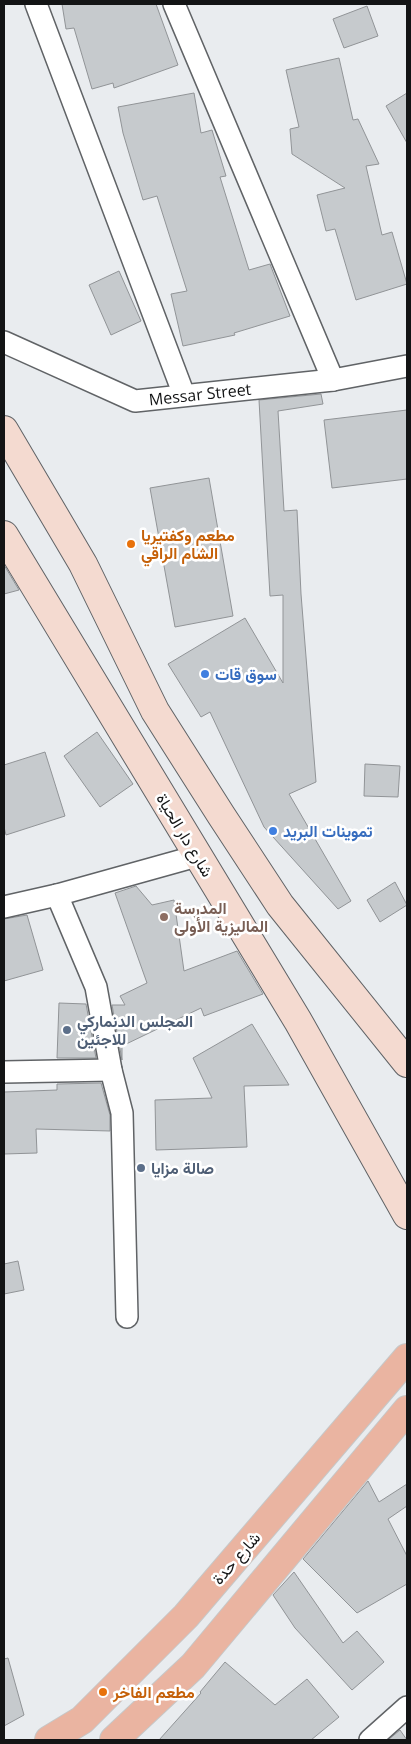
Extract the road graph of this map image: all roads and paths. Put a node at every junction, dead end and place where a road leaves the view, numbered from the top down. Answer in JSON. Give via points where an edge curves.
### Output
{"nodes":[{"id":1,"x":36,"y":4,"type":"edge"},
{"id":2,"x":174,"y":4,"type":"edge"},
{"id":3,"x":4,"y":342,"type":"edge"},
{"id":4,"x":407,"y":366,"type":"edge"},
{"id":5,"x":333,"y":380,"type":"junction"},
{"id":6,"x":184,"y":394,"type":"junction"},
{"id":7,"x":4,"y":430,"type":"edge"},
{"id":8,"x":4,"y":535,"type":"edge"},
{"id":9,"x":155,"y":711,"type":"junction"},
{"id":10,"x":124,"y":732,"type":"junction"},
{"id":11,"x":197,"y":856,"type":"junction"},
{"id":12,"x":57,"y":895,"type":"junction"},
{"id":13,"x":4,"y":907,"type":"edge"},
{"id":14,"x":407,"y":1063,"type":"edge"},
{"id":15,"x":111,"y":1070,"type":"junction"},
{"id":16,"x":4,"y":1072,"type":"edge"},
{"id":17,"x":407,"y":1215,"type":"edge"},
{"id":18,"x":128,"y":1317,"type":"dead end"},
{"id":19,"x":407,"y":1358,"type":"edge"},
{"id":20,"x":407,"y":1410,"type":"edge"},
{"id":21,"x":407,"y":1707,"type":"edge"},
{"id":22,"x":90,"y":1730,"type":"edge"},
{"id":23,"x":49,"y":1740,"type":"edge"},
{"id":24,"x":114,"y":1740,"type":"edge"},
{"id":25,"x":370,"y":1740,"type":"edge"}],
"edges":[{"from":1,"to":6,"type":"street"},
{"from":2,"to":5,"type":"street"},
{"from":3,"to":6,"type":"street","name":"Messar Street","via":[[135,401]]},
{"from":4,"to":5,"type":"street","name":"Messar Street"},
{"from":5,"to":6,"type":"street","name":"Messar Street"},
{"from":7,"to":9,"type":"main road","via":[[83,564]]},
{"from":8,"to":10,"type":"main road","name":"شارع دار الحياة"},
{"from":9,"to":10,"type":"main road"},
{"from":9,"to":14,"type":"main road","via":[[280,905]]},
{"from":10,"to":11,"type":"main road","name":"شارع دار الحياة"},
{"from":11,"to":12,"type":"street"},
{"from":11,"to":17,"type":"main road","name":"شارع دار الحياة","via":[[298,1021]]},
{"from":12,"to":13,"type":"street"},
{"from":12,"to":15,"type":"street","via":[[96,987]]},
{"from":15,"to":16,"type":"street"},
{"from":15,"to":18,"type":"street","via":[[122,1113]]},
{"from":19,"to":22,"type":"main road","name":"شارع حدة"},
{"from":20,"to":24,"type":"main road","via":[[192,1666]]},
{"from":21,"to":25,"type":"street"},
{"from":22,"to":23,"type":"main road","name":"شارع حدة"}]}
